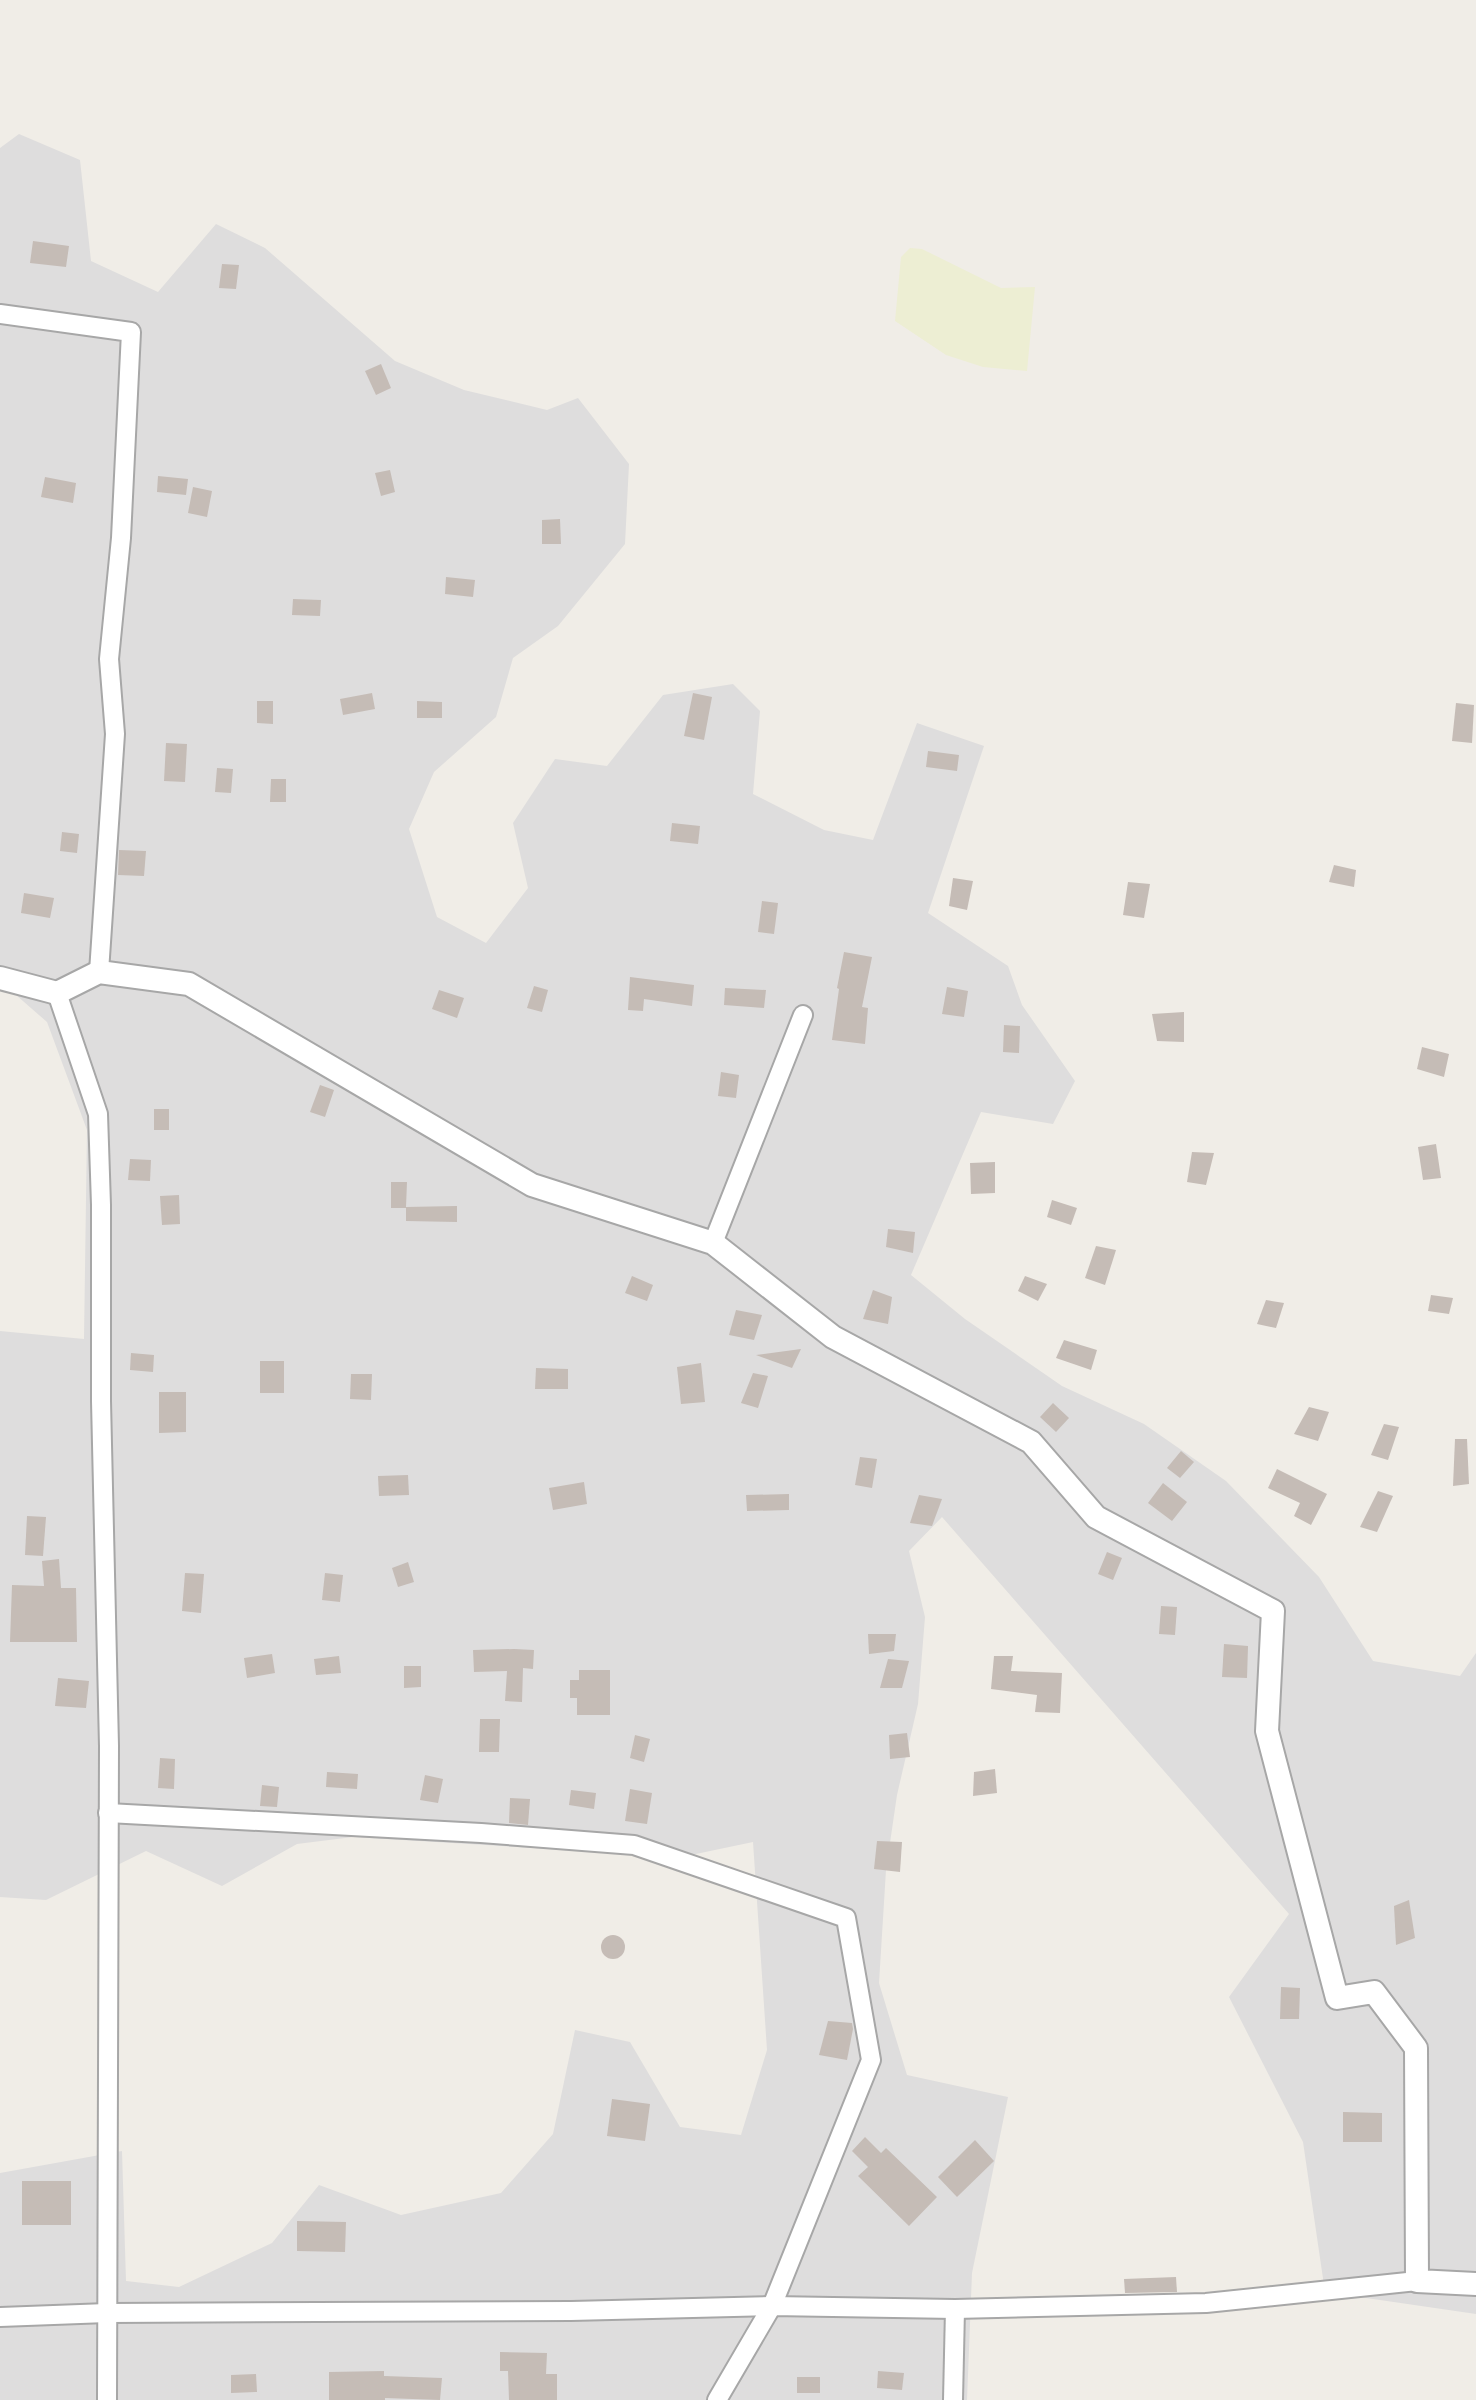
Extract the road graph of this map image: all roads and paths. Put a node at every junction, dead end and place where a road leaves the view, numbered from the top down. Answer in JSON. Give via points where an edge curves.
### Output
{"nodes":[{"id":1,"x":0,"y":314,"type":"edge"},
{"id":2,"x":99,"y":972,"type":"junction"},
{"id":3,"x":0,"y":978,"type":"edge"},
{"id":4,"x":57,"y":993,"type":"junction"},
{"id":5,"x":803,"y":1015,"type":"dead end"},
{"id":6,"x":713,"y":1243,"type":"junction"},
{"id":7,"x":108,"y":1813,"type":"junction"},
{"id":8,"x":1417,"y":2281,"type":"junction"},
{"id":9,"x":1476,"y":2284,"type":"edge"},
{"id":10,"x":772,"y":2306,"type":"junction"},
{"id":11,"x":955,"y":2309,"type":"junction"},
{"id":12,"x":107,"y":2313,"type":"junction"},
{"id":13,"x":0,"y":2317,"type":"edge"},
{"id":14,"x":107,"y":2400,"type":"edge"},
{"id":15,"x":717,"y":2400,"type":"edge"},
{"id":16,"x":953,"y":2400,"type":"edge"}],
"edges":[{"from":1,"to":2,"type":"street","via":[[131,332],[109,659],[115,734]]},
{"from":2,"to":4,"type":"street"},
{"from":2,"to":6,"type":"street","via":[[189,984],[532,1185]]},
{"from":3,"to":4,"type":"street"},
{"from":4,"to":7,"type":"street","via":[[98,1114]]},
{"from":5,"to":6,"type":"street"},
{"from":6,"to":8,"type":"street","via":[[833,1337],[1031,1442],[1096,1517],[1273,1611],[1267,1731],[1337,1998],[1374,1992],[1416,2048]]},
{"from":7,"to":10,"type":"street","via":[[634,1845],[846,1918],[871,2060]]},
{"from":7,"to":12,"type":"street"},
{"from":8,"to":9,"type":"street"},
{"from":8,"to":11,"type":"street","via":[[1206,2303]]},
{"from":10,"to":11,"type":"street"},
{"from":10,"to":12,"type":"street"},
{"from":10,"to":15,"type":"street"},
{"from":11,"to":16,"type":"street"},
{"from":12,"to":13,"type":"street"},
{"from":12,"to":14,"type":"street"}]}
